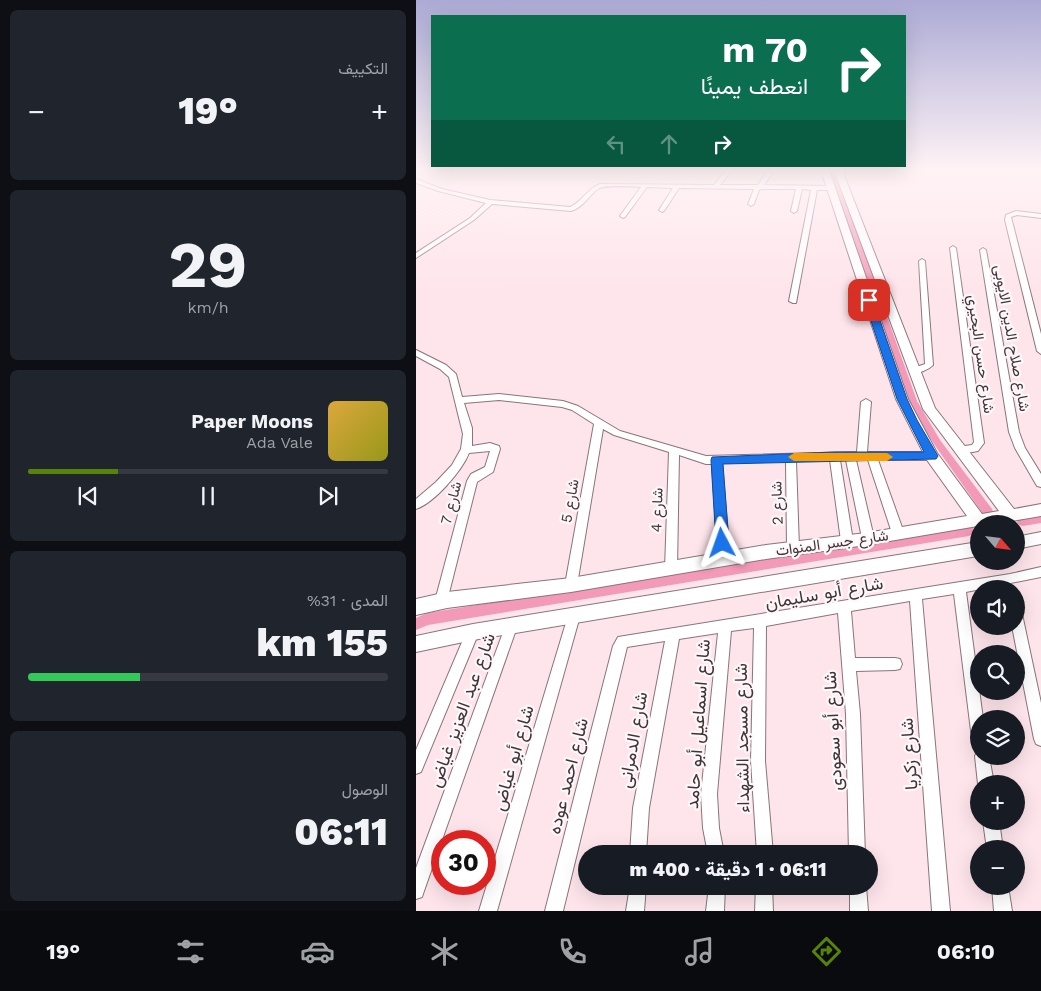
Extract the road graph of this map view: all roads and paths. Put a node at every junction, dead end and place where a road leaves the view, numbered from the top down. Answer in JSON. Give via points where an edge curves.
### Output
{"nodes":[{"id":1,"x":479,"y":213,"type":"edge"},
{"id":2,"x":626,"y":213,"type":"edge"},
{"id":3,"x":809,"y":213,"type":"edge"},
{"id":4,"x":838,"y":213,"type":"edge"},
{"id":5,"x":854,"y":213,"type":"edge"},
{"id":6,"x":623,"y":216,"type":"dead end"},
{"id":7,"x":1041,"y":216,"type":"edge"},
{"id":8,"x":953,"y":248,"type":"dead end"},
{"id":9,"x":983,"y":250,"type":"dead end"},
{"id":10,"x":416,"y":256,"type":"edge"},
{"id":11,"x":922,"y":262,"type":"dead end"},
{"id":12,"x":793,"y":301,"type":"dead end"},
{"id":13,"x":1041,"y":351,"type":"edge"},
{"id":14,"x":416,"y":352,"type":"edge"},
{"id":15,"x":914,"y":371,"type":"junction"},
{"id":16,"x":459,"y":400,"type":"junction"},
{"id":17,"x":866,"y":402,"type":"dead end"},
{"id":18,"x":599,"y":422,"type":"junction"},
{"id":19,"x":466,"y":450,"type":"junction"},
{"id":20,"x":961,"y":450,"type":"junction"},
{"id":21,"x":674,"y":451,"type":"junction"},
{"id":22,"x":834,"y":456,"type":"junction"},
{"id":23,"x":850,"y":456,"type":"junction"},
{"id":24,"x":867,"y":456,"type":"junction"},
{"id":25,"x":932,"y":456,"type":"junction"},
{"id":26,"x":790,"y":457,"type":"junction"},
{"id":27,"x":716,"y":460,"type":"junction"},
{"id":28,"x":1041,"y":483,"type":"edge"},
{"id":29,"x":416,"y":505,"type":"edge"},
{"id":30,"x":1041,"y":510,"type":"edge"},
{"id":31,"x":974,"y":515,"type":"edge"},
{"id":32,"x":1010,"y":515,"type":"joint"},
{"id":33,"x":970,"y":521,"type":"edge"},
{"id":34,"x":898,"y":533,"type":"junction"},
{"id":35,"x":868,"y":538,"type":"junction"},
{"id":36,"x":1041,"y":538,"type":"edge"},
{"id":37,"x":847,"y":541,"type":"junction"},
{"id":38,"x":1025,"y":541,"type":"edge"},
{"id":39,"x":793,"y":548,"type":"junction"},
{"id":40,"x":970,"y":550,"type":"edge"},
{"id":41,"x":724,"y":560,"type":"junction"},
{"id":42,"x":671,"y":569,"type":"junction"},
{"id":43,"x":1041,"y":572,"type":"edge"},
{"id":44,"x":1021,"y":580,"type":"edge"},
{"id":45,"x":571,"y":586,"type":"junction"},
{"id":46,"x":970,"y":587,"type":"edge"},
{"id":47,"x":959,"y":588,"type":"junction"},
{"id":48,"x":916,"y":595,"type":"junction"},
{"id":49,"x":441,"y":601,"type":"junction"},
{"id":50,"x":416,"y":607,"type":"edge"},
{"id":51,"x":844,"y":607,"type":"junction"},
{"id":52,"x":574,"y":616,"type":"junction"},
{"id":53,"x":760,"y":621,"type":"junction"},
{"id":54,"x":512,"y":626,"type":"junction"},
{"id":55,"x":725,"y":626,"type":"junction"},
{"id":56,"x":473,"y":632,"type":"junction"},
{"id":57,"x":673,"y":634,"type":"junction"},
{"id":58,"x":1020,"y":635,"type":"edge"},
{"id":59,"x":416,"y":644,"type":"edge"},
{"id":60,"x":618,"y":651,"type":"joint"},
{"id":61,"x":895,"y":664,"type":"dead end"},
{"id":62,"x":850,"y":665,"type":"junction"},
{"id":63,"x":975,"y":710,"type":"edge"},
{"id":64,"x":1041,"y":739,"type":"edge"},
{"id":65,"x":416,"y":767,"type":"edge"},
{"id":66,"x":638,"y":845,"type":"edge"},
{"id":67,"x":714,"y":845,"type":"edge"},
{"id":68,"x":764,"y":845,"type":"edge"},
{"id":69,"x":857,"y":845,"type":"edge"},
{"id":70,"x":416,"y":891,"type":"edge"},
{"id":71,"x":637,"y":895,"type":"edge"},
{"id":72,"x":716,"y":895,"type":"edge"},
{"id":73,"x":764,"y":895,"type":"edge"},
{"id":74,"x":858,"y":895,"type":"edge"},
{"id":75,"x":1001,"y":895,"type":"edge"},
{"id":76,"x":488,"y":911,"type":"edge"},
{"id":77,"x":554,"y":911,"type":"edge"},
{"id":78,"x":636,"y":911,"type":"edge"},
{"id":79,"x":715,"y":911,"type":"edge"},
{"id":80,"x":764,"y":911,"type":"edge"},
{"id":81,"x":859,"y":911,"type":"edge"},
{"id":82,"x":941,"y":911,"type":"edge"},
{"id":83,"x":1003,"y":911,"type":"edge"}],
"edges":[{"from":1,"to":10,"type":"street"},
{"from":2,"to":6,"type":"street"},
{"from":3,"to":12,"type":"street"},
{"from":4,"to":25,"type":"street","via":[[902,399]]},
{"from":5,"to":15,"type":"street"},
{"from":7,"to":13,"type":"street","via":[[1011,214],[1008,220]]},
{"from":8,"to":20,"type":"street","name":"شارع حسن البحيري","via":[[979,443],[975,448]]},
{"from":9,"to":28,"type":"street","name":"شارع صلاح الدين الايوبى","via":[[1014,432]]},
{"from":11,"to":15,"type":"street","via":[[929,364]]},
{"from":14,"to":16,"type":"street","via":[[453,376]]},
{"from":15,"to":20,"type":"street","via":[[929,409]]},
{"from":16,"to":18,"type":"street","via":[[499,397],[556,403],[575,408]]},
{"from":16,"to":19,"type":"street","via":[[468,430]]},
{"from":17,"to":24,"type":"street"},
{"from":18,"to":21,"type":"street","via":[[617,433]]},
{"from":18,"to":45,"type":"street","name":"شارع 5"},
{"from":19,"to":29,"type":"street","via":[[444,481]]},
{"from":19,"to":49,"type":"street","name":"شارع 7","via":[[494,449],[489,469],[472,481]]},
{"from":20,"to":32,"type":"street"},
{"from":21,"to":27,"type":"street","via":[[699,459]]},
{"from":21,"to":42,"type":"street","name":"شارع 4"},
{"from":22,"to":23,"type":"street"},
{"from":22,"to":26,"type":"street"},
{"from":22,"to":37,"type":"street"},
{"from":23,"to":24,"type":"street"},
{"from":23,"to":35,"type":"street"},
{"from":24,"to":25,"type":"street"},
{"from":24,"to":34,"type":"street"},
{"from":25,"to":31,"type":"street"},
{"from":26,"to":27,"type":"street"},
{"from":26,"to":39,"type":"street","name":"شارع 2"},
{"from":27,"to":41,"type":"street"},
{"from":30,"to":32,"type":"street","name":"شارع جسر المنوات"},
{"from":33,"to":34,"type":"street","name":"شارع جسر المنوات"},
{"from":34,"to":35,"type":"street","name":"شارع جسر المنوات"},
{"from":35,"to":37,"type":"street","name":"شارع جسر المنوات"},
{"from":36,"to":38,"type":"street"},
{"from":37,"to":39,"type":"street","name":"شارع جسر المنوات"},
{"from":39,"to":41,"type":"street","name":"شارع جسر المنوات"},
{"from":40,"to":52,"type":"street","name":"شارع جسر المنوات"},
{"from":41,"to":42,"type":"street","name":"شارع جسر المنوات"},
{"from":42,"to":45,"type":"street","name":"شارع جسر المنوات"},
{"from":43,"to":44,"type":"street","name":"شارع أبو سليمان"},
{"from":45,"to":49,"type":"street","name":"شارع جسر المنوات"},
{"from":46,"to":47,"type":"street","name":"شارع أبو سليمان"},
{"from":47,"to":48,"type":"street","name":"شارع أبو سليمان"},
{"from":47,"to":63,"type":"street"},
{"from":48,"to":51,"type":"street","name":"شارع أبو سليمان"},
{"from":48,"to":82,"type":"street","name":"شارع زكريا"},
{"from":49,"to":50,"type":"street","name":"شارع جسر المنوات"},
{"from":51,"to":53,"type":"street","name":"شارع أبو سليمان"},
{"from":51,"to":62,"type":"street","name":"شارع أبو سعودى"},
{"from":52,"to":54,"type":"street","name":"شارع جسر المنوات"},
{"from":52,"to":76,"type":"street","name":"شارع أبو غياض"},
{"from":53,"to":55,"type":"street","name":"شارع أبو سليمان"},
{"from":53,"to":68,"type":"street","name":"شارع مسجد الشهداء","via":[[758,761]]},
{"from":54,"to":56,"type":"street","name":"شارع جسر المنوات"},
{"from":54,"to":70,"type":"street","name":"شارع عبد العزيز غياض"},
{"from":55,"to":57,"type":"street","name":"شارع أبو سليمان"},
{"from":55,"to":67,"type":"street","name":"شارع اسماعيل أبو حامد","via":[[709,794]]},
{"from":56,"to":59,"type":"street","name":"شارع جسر المنوات"},
{"from":56,"to":65,"type":"street"},
{"from":57,"to":60,"type":"street","name":"شارع أبو سليمان","via":[[623,641]]},
{"from":57,"to":66,"type":"street","name":"شارع الدمرانى","via":[[638,824]]},
{"from":58,"to":64,"type":"street"},
{"from":60,"to":77,"type":"street","name":"شارع احمد عوده"},
{"from":61,"to":62,"type":"street"},
{"from":62,"to":69,"type":"street","name":"شارع أبو سعودى"},
{"from":71,"to":78,"type":"street"},
{"from":72,"to":79,"type":"street"},
{"from":73,"to":80,"type":"street"},
{"from":74,"to":81,"type":"street"},
{"from":75,"to":83,"type":"street"}]}
